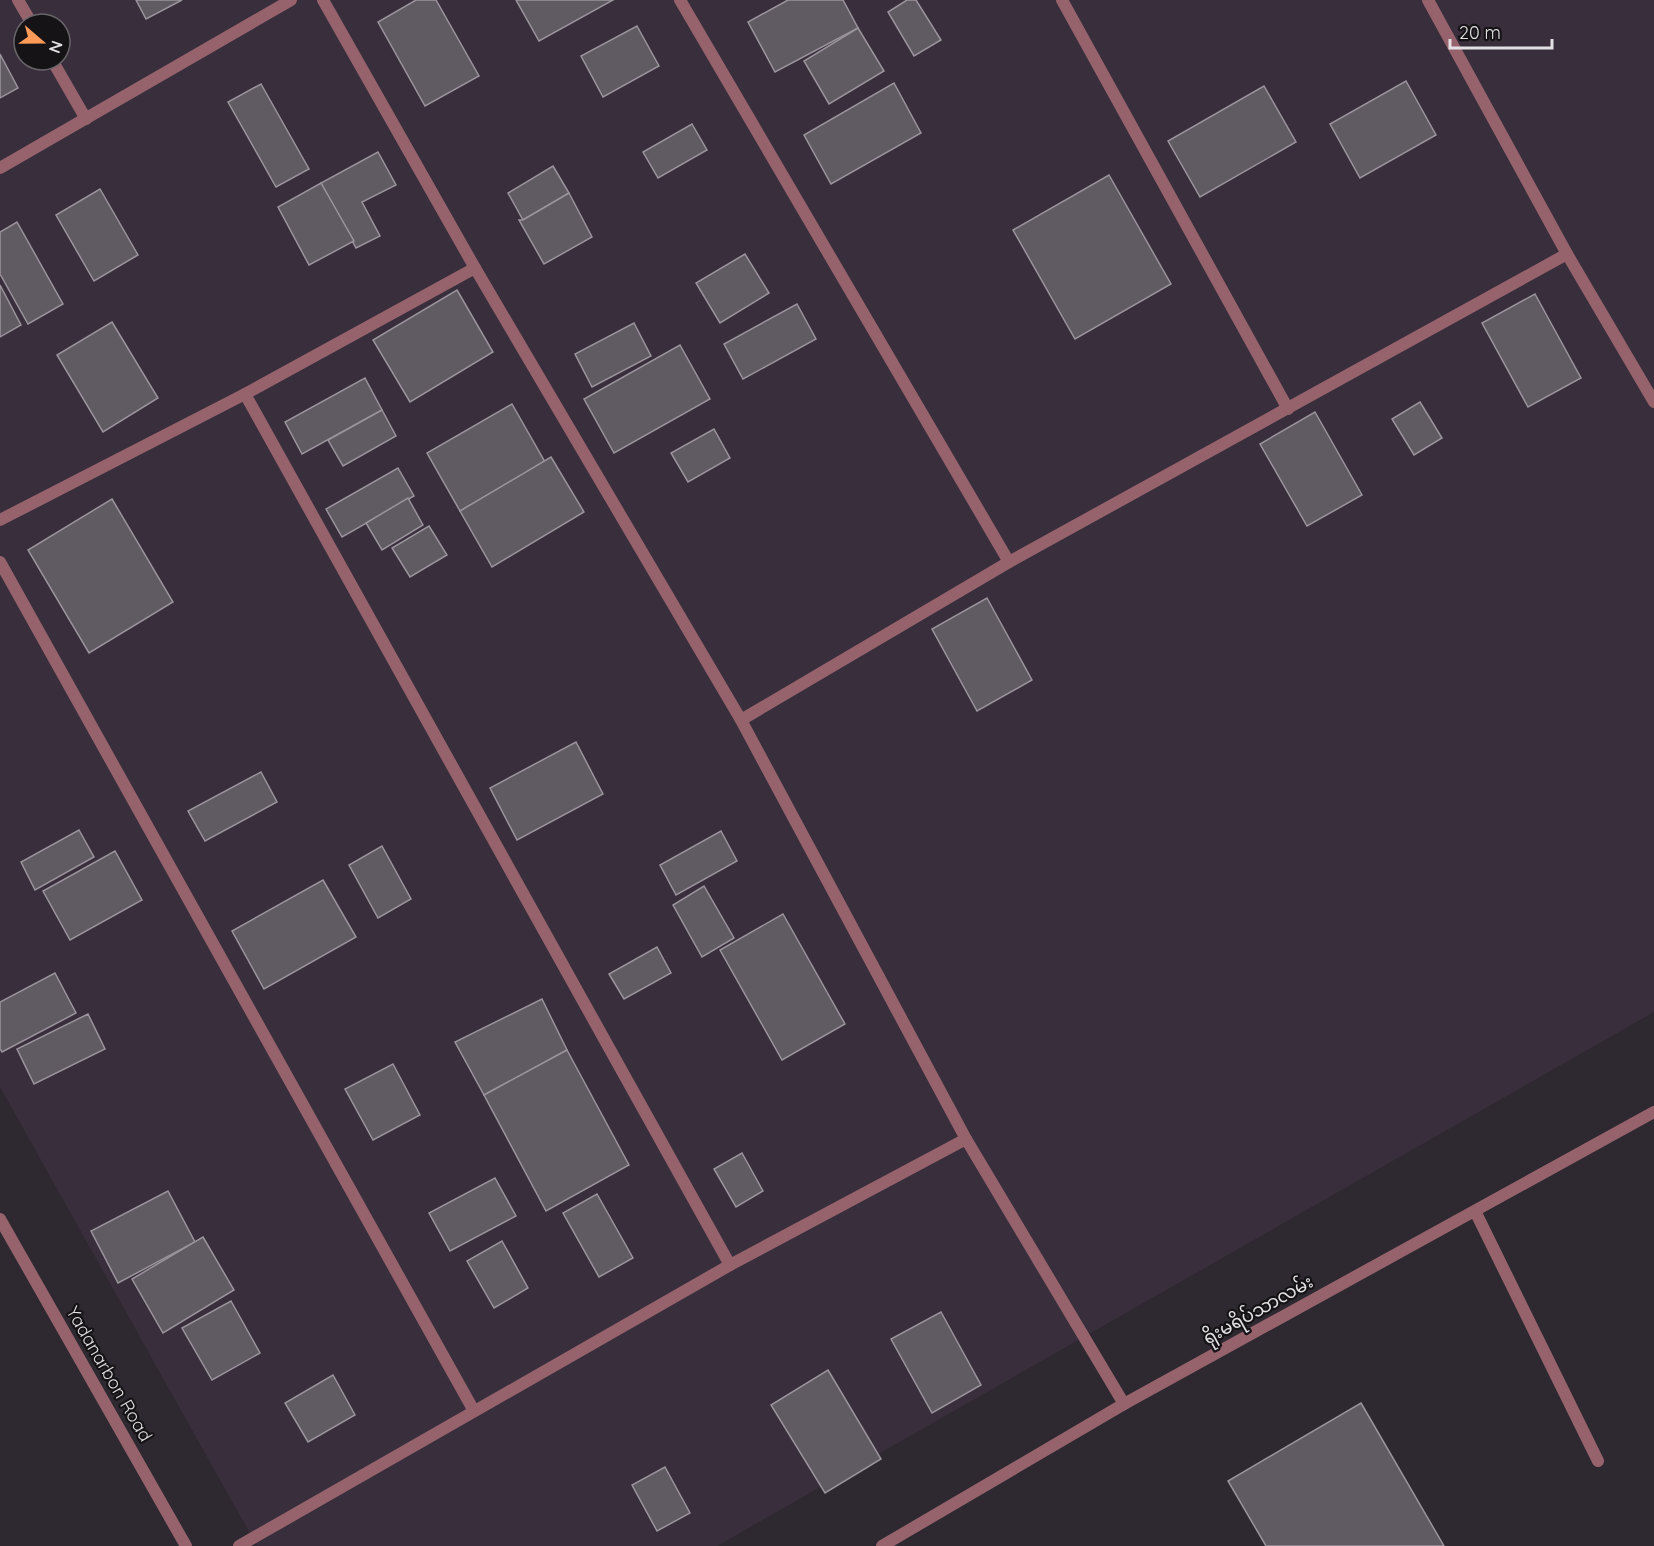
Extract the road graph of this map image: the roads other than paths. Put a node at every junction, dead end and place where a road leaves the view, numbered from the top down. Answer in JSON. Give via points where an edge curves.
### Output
{"nodes":[{"id":1,"x":291,"y":0,"type":"edge"},
{"id":2,"x":323,"y":0,"type":"edge"},
{"id":3,"x":680,"y":0,"type":"edge"},
{"id":4,"x":1062,"y":0,"type":"edge"},
{"id":5,"x":1428,"y":0,"type":"edge"},
{"id":6,"x":59,"y":72,"type":"edge"},
{"id":7,"x":86,"y":119,"type":"junction"},
{"id":8,"x":0,"y":168,"type":"edge"},
{"id":9,"x":1567,"y":254,"type":"junction"},
{"id":10,"x":475,"y":268,"type":"junction"},
{"id":11,"x":245,"y":394,"type":"junction"},
{"id":12,"x":1654,"y":402,"type":"edge"},
{"id":13,"x":1288,"y":409,"type":"junction"},
{"id":14,"x":0,"y":520,"type":"edge"},
{"id":15,"x":0,"y":562,"type":"edge"},
{"id":16,"x":1009,"y":562,"type":"junction"},
{"id":17,"x":741,"y":720,"type":"junction"},
{"id":18,"x":1654,"y":1112,"type":"edge"},
{"id":19,"x":966,"y":1139,"type":"junction"},
{"id":20,"x":1475,"y":1211,"type":"junction"},
{"id":21,"x":0,"y":1219,"type":"edge"},
{"id":22,"x":730,"y":1265,"type":"junction"},
{"id":23,"x":1124,"y":1404,"type":"junction"},
{"id":24,"x":474,"y":1411,"type":"junction"},
{"id":25,"x":1598,"y":1461,"type":"dead end"},
{"id":26,"x":186,"y":1546,"type":"edge"},
{"id":27,"x":239,"y":1546,"type":"edge"},
{"id":28,"x":882,"y":1546,"type":"edge"}],
"edges":[{"from":1,"to":7,"type":"street"},
{"from":2,"to":10,"type":"street"},
{"from":3,"to":16,"type":"street"},
{"from":4,"to":13,"type":"street"},
{"from":5,"to":9,"type":"street"},
{"from":6,"to":7,"type":"street"},
{"from":7,"to":8,"type":"street"},
{"from":9,"to":12,"type":"street"},
{"from":9,"to":13,"type":"street"},
{"from":10,"to":11,"type":"street"},
{"from":10,"to":17,"type":"street"},
{"from":11,"to":14,"type":"street"},
{"from":11,"to":22,"type":"street"},
{"from":13,"to":16,"type":"street"},
{"from":15,"to":24,"type":"street"},
{"from":16,"to":17,"type":"street"},
{"from":17,"to":19,"type":"street"},
{"from":18,"to":20,"type":"street","name":"ရိုးမရိပ်သာလမ်း"},
{"from":19,"to":22,"type":"street"},
{"from":19,"to":23,"type":"street"},
{"from":20,"to":23,"type":"street","name":"ရိုးမရိပ်သာလမ်း"},
{"from":20,"to":25,"type":"street"},
{"from":21,"to":26,"type":"street","name":"Yadanarbon Road"},
{"from":22,"to":24,"type":"street"},
{"from":23,"to":28,"type":"street","name":"ရိုးမရိပ်သာလမ်း"},
{"from":24,"to":27,"type":"street"}]}
